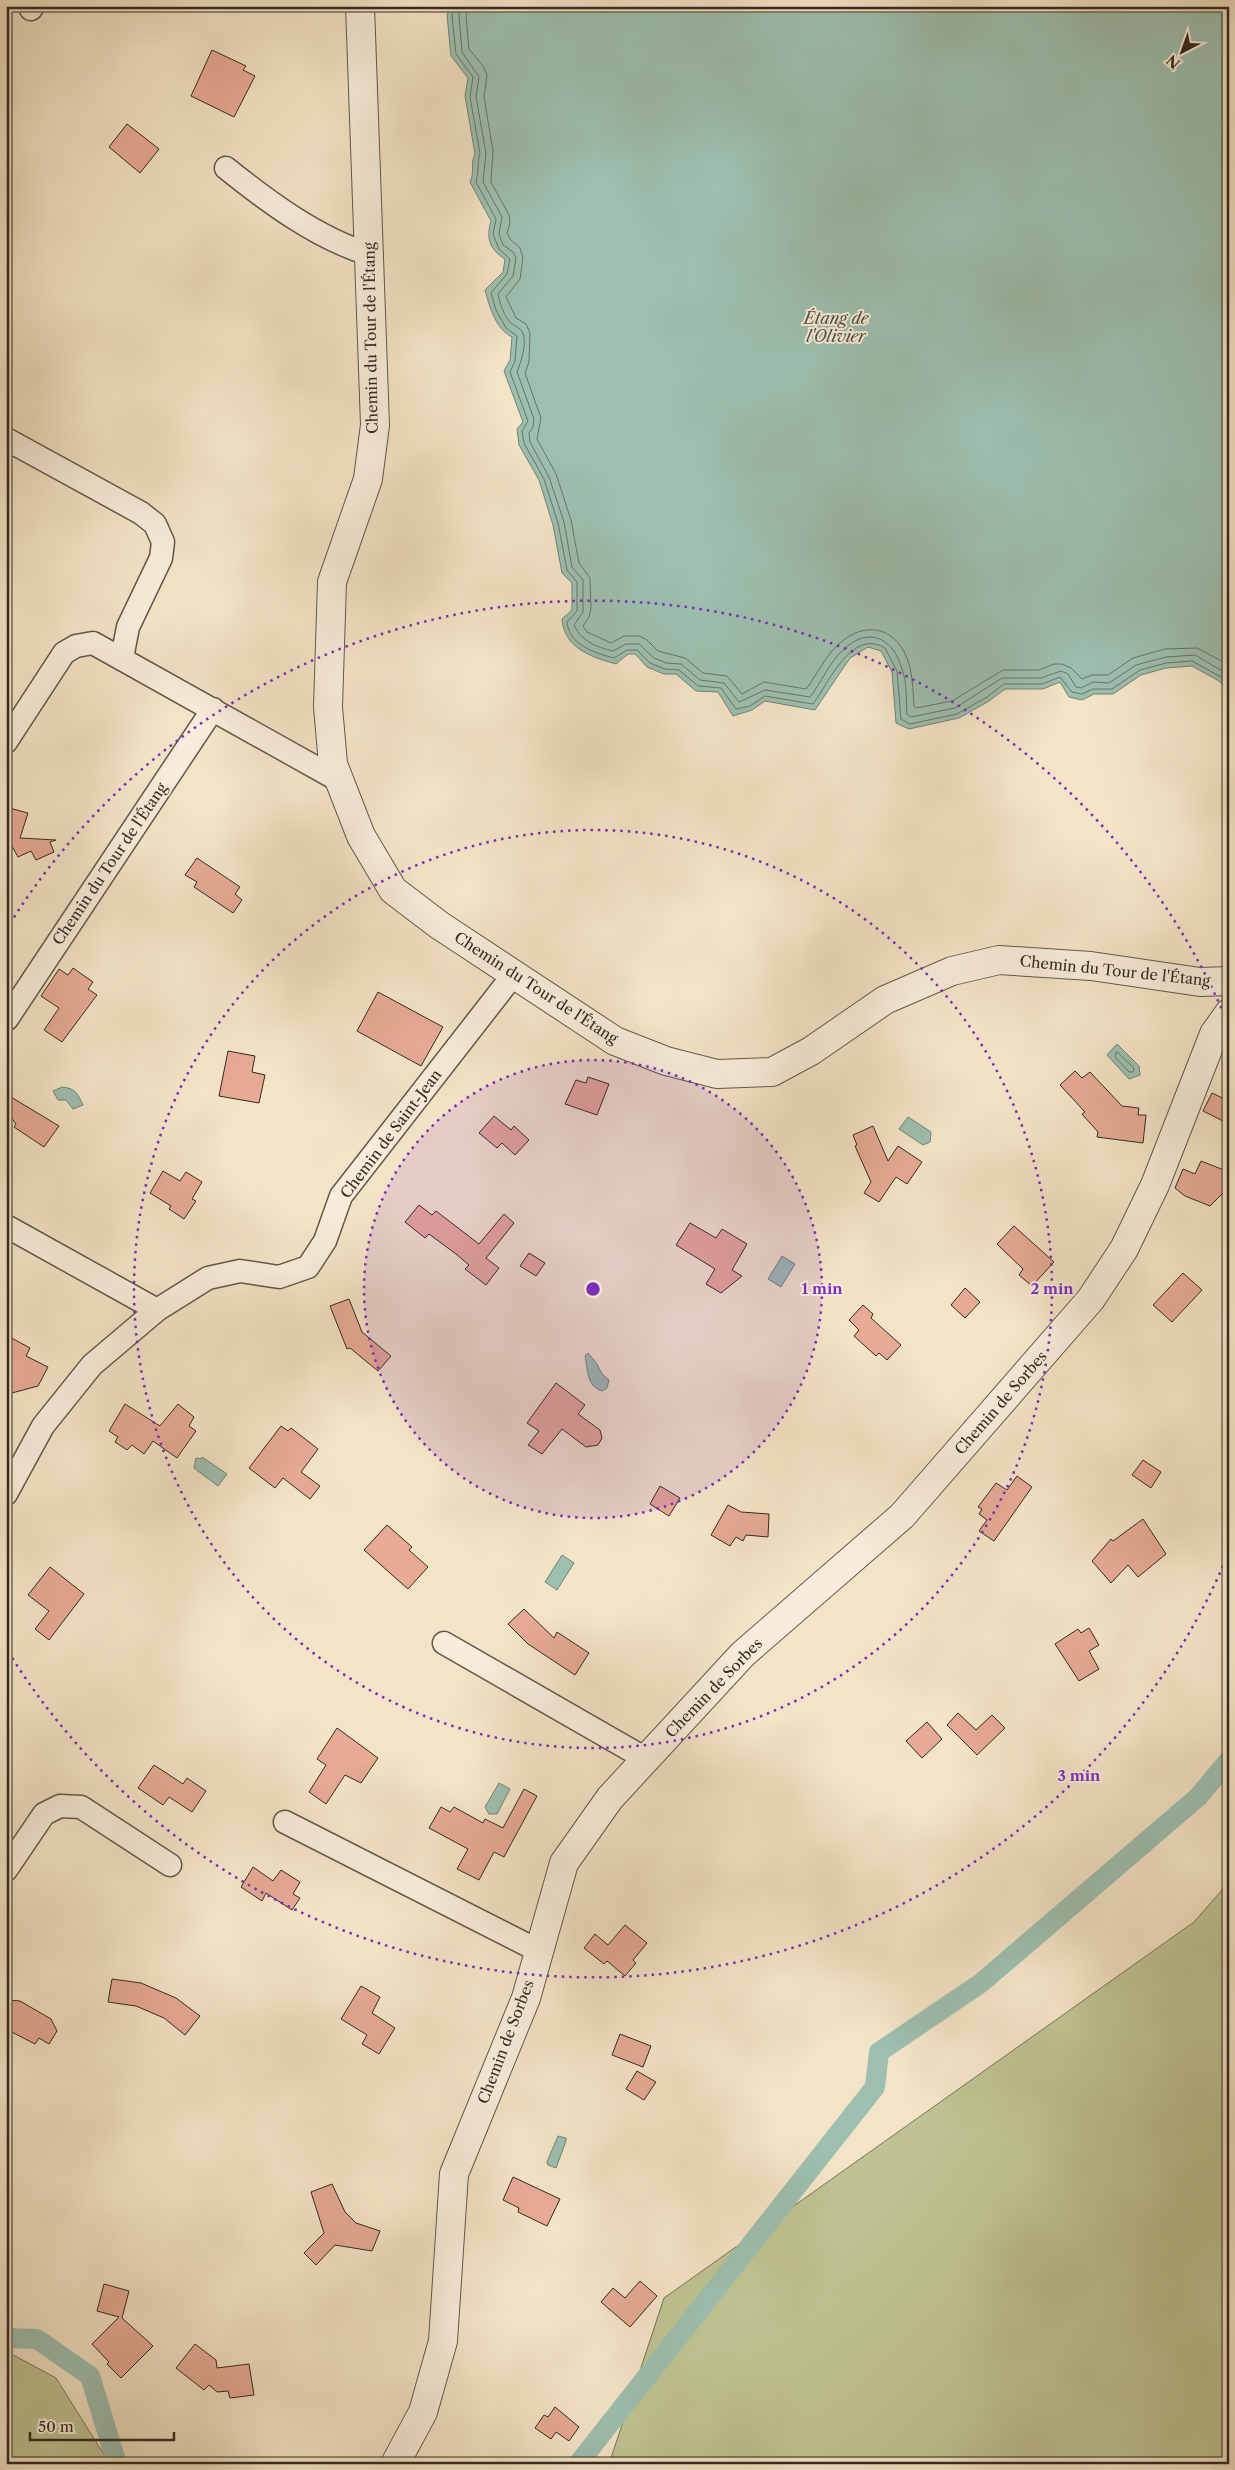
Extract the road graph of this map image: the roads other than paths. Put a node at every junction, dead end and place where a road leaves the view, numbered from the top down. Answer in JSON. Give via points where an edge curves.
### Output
{"nodes":[{"id":1,"x":360,"y":6,"type":"edge"},
{"id":2,"x":226,"y":168,"type":"dead end"},
{"id":3,"x":369,"y":254,"type":"junction"},
{"id":4,"x":6,"y":439,"type":"edge"},
{"id":5,"x":122,"y":658,"type":"junction"},
{"id":6,"x":213,"y":709,"type":"junction"},
{"id":7,"x":6,"y":742,"type":"edge"},
{"id":8,"x":340,"y":782,"type":"junction"},
{"id":9,"x":514,"y":974,"type":"junction"},
{"id":10,"x":1229,"y":981,"type":"edge"},
{"id":11,"x":1229,"y":1013,"type":"edge"},
{"id":12,"x":7,"y":1019,"type":"edge"},
{"id":13,"x":6,"y":1226,"type":"edge"},
{"id":14,"x":157,"y":1310,"type":"junction"},
{"id":15,"x":6,"y":1494,"type":"edge"},
{"id":16,"x":444,"y":1644,"type":"dead end"},
{"id":17,"x":646,"y":1759,"type":"junction"},
{"id":18,"x":285,"y":1822,"type":"dead end"},
{"id":19,"x":170,"y":1865,"type":"dead end"},
{"id":20,"x":6,"y":1870,"type":"edge"},
{"id":21,"x":539,"y":1952,"type":"junction"},
{"id":22,"x":395,"y":2464,"type":"edge"}],
"edges":[{"from":1,"to":3,"type":"street","name":"Chemin du Tour de l'Étang"},
{"from":2,"to":3,"type":"street","via":[[261,196],[335,241]]},
{"from":3,"to":8,"type":"street","name":"Chemin du Tour de l'Étang","via":[[375,426],[368,480],[332,582],[328,707],[333,764]]},
{"from":4,"to":5,"type":"street","via":[[141,513],[155,524],[163,542],[161,558],[128,627]]},
{"from":5,"to":6,"type":"street"},
{"from":5,"to":7,"type":"street","via":[[94,643],[76,646],[64,653]]},
{"from":6,"to":8,"type":"street"},
{"from":6,"to":12,"type":"street","name":"Chemin du Tour de l'Étang"},
{"from":8,"to":9,"type":"street","name":"Chemin du Tour de l'Étang","via":[[361,836],[393,890],[439,925]]},
{"from":9,"to":10,"type":"street","name":"Chemin du Tour de l'Étang","via":[[615,1041],[666,1061],[717,1074],[772,1072],[811,1051],[885,1000],[952,971],[999,960],[1091,966],[1200,982]]},
{"from":9,"to":14,"type":"street","name":"Chemin de Saint-Jean","via":[[341,1196],[325,1240],[308,1267],[279,1277],[240,1272],[208,1278]]},
{"from":11,"to":17,"type":"street","name":"Chemin de Sorbes","via":[[1214,1034],[1156,1185],[1124,1249],[1091,1300],[902,1516],[743,1654]]},
{"from":13,"to":14,"type":"street"},
{"from":14,"to":15,"type":"street","name":"Chemin de Saint-Jean","via":[[92,1365],[43,1426]]},
{"from":16,"to":17,"type":"street"},
{"from":17,"to":21,"type":"street","name":"Chemin de Sorbes","via":[[610,1798],[564,1863]]},
{"from":18,"to":21,"type":"street"},
{"from":19,"to":20,"type":"street","via":[[81,1807],[60,1806],[44,1814]]},
{"from":21,"to":22,"type":"street","name":"Chemin de Sorbes","via":[[526,1998],[454,2174],[444,2341],[423,2412]]}]}
